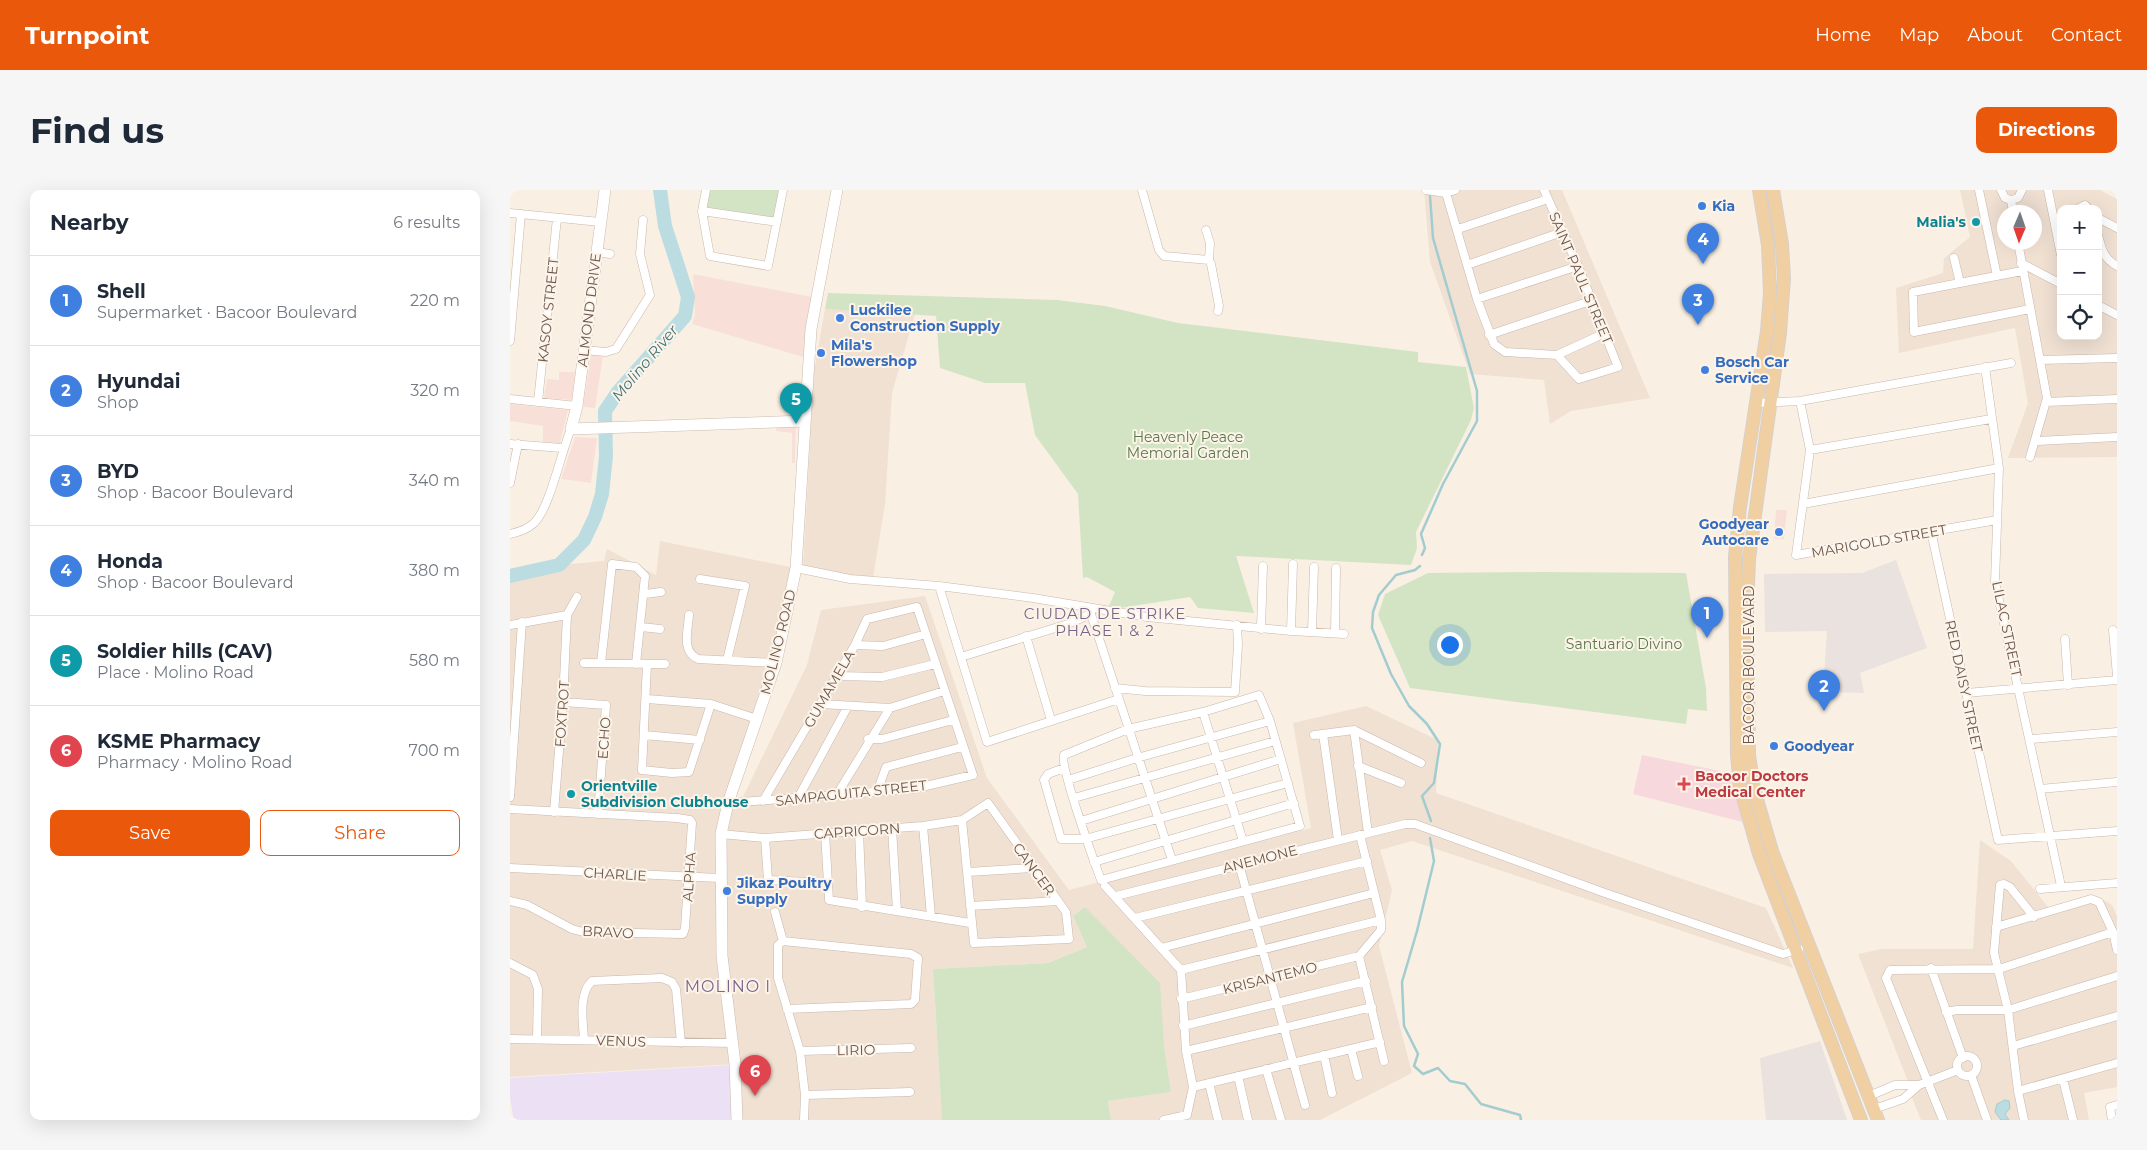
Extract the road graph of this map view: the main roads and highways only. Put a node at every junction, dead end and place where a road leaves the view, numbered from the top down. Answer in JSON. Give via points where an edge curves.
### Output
{"nodes":[{"id":1,"x":605,"y":190,"type":"edge"},
{"id":2,"x":837,"y":190,"type":"edge"},
{"id":3,"x":1759,"y":190,"type":"edge"},
{"id":4,"x":1773,"y":190,"type":"edge"},
{"id":5,"x":805,"y":421,"type":"junction"},
{"id":6,"x":1876,"y":1114,"type":"edge"},
{"id":7,"x":737,"y":1120,"type":"edge"},
{"id":8,"x":1861,"y":1120,"type":"edge"}],
"edges":[{"from":1,"to":5,"type":"main road","name":"ALMOND DRIVE","via":[[578,406],[571,429]]},
{"from":2,"to":5,"type":"main road","name":"MOLINO ROAD","via":[[811,329]]},
{"from":3,"to":8,"type":"main road","name":"BACOOR BOULEVARD","via":[[1768,245],[1770,293],[1736,557],[1740,787],[1756,846]]},
{"from":4,"to":6,"type":"main road","name":"BACOOR BOULEVARD","via":[[1784,278],[1780,334],[1749,559],[1746,619],[1749,755],[1767,837]]},
{"from":5,"to":7,"type":"main road","name":"MOLINO ROAD","via":[[796,568],[776,663],[728,803],[721,834],[722,956],[733,1043]]}]}
